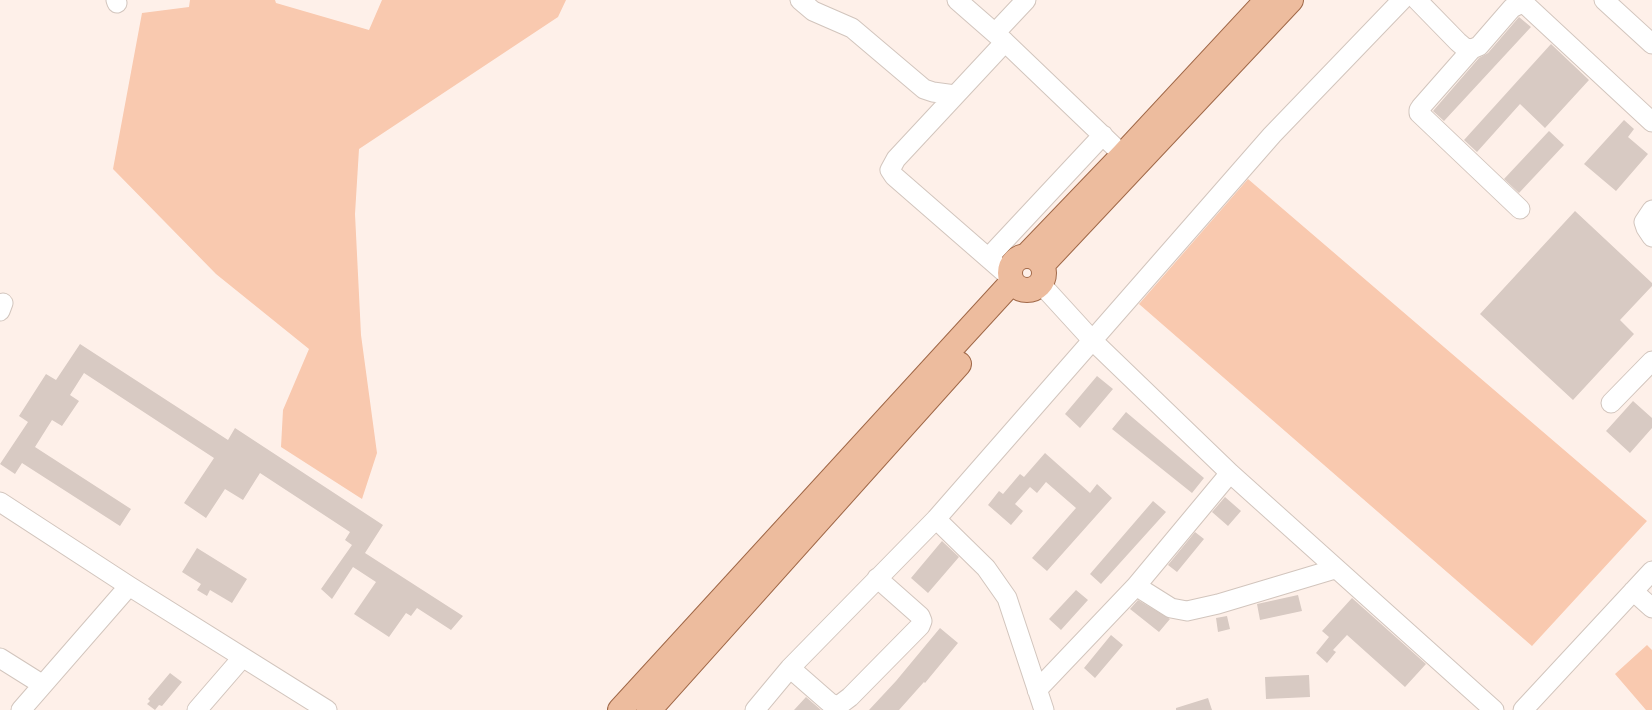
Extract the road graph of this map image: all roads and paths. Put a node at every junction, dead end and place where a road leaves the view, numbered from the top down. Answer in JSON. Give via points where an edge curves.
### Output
{"nodes":[{"id":1,"x":800,"y":0,"type":"edge"},
{"id":2,"x":957,"y":0,"type":"edge"},
{"id":3,"x":1026,"y":0,"type":"edge"},
{"id":4,"x":1266,"y":0,"type":"edge"},
{"id":5,"x":1291,"y":0,"type":"edge"},
{"id":6,"x":1402,"y":0,"type":"edge"},
{"id":7,"x":1418,"y":0,"type":"edge"},
{"id":8,"x":1604,"y":0,"type":"edge"},
{"id":9,"x":1000,"y":38,"type":"junction"},
{"id":10,"x":1652,"y":44,"type":"edge"},
{"id":11,"x":1472,"y":49,"type":"junction"},
{"id":12,"x":955,"y":95,"type":"junction"},
{"id":13,"x":1652,"y":122,"type":"edge"},
{"id":14,"x":1103,"y":135,"type":"junction"},
{"id":15,"x":1123,"y":155,"type":"junction"},
{"id":16,"x":1520,"y":209,"type":"dead end"},
{"id":17,"x":1652,"y":210,"type":"edge"},
{"id":18,"x":1652,"y":237,"type":"edge"},
{"id":19,"x":988,"y":258,"type":"junction"},
{"id":20,"x":1026,"y":276,"type":"junction"},
{"id":21,"x":1093,"y":341,"type":"junction"},
{"id":22,"x":1652,"y":361,"type":"edge"},
{"id":23,"x":1611,"y":403,"type":"dead end"},
{"id":24,"x":1230,"y":473,"type":"junction"},
{"id":25,"x":0,"y":502,"type":"edge"},
{"id":26,"x":936,"y":520,"type":"junction"},
{"id":27,"x":1335,"y":569,"type":"junction"},
{"id":28,"x":1652,"y":571,"type":"edge"},
{"id":29,"x":877,"y":578,"type":"junction"},
{"id":30,"x":129,"y":586,"type":"junction"},
{"id":31,"x":1136,"y":586,"type":"junction"},
{"id":32,"x":1633,"y":591,"type":"junction"},
{"id":33,"x":1652,"y":608,"type":"edge"},
{"id":34,"x":0,"y":658,"type":"edge"},
{"id":35,"x":242,"y":658,"type":"junction"},
{"id":36,"x":790,"y":668,"type":"junction"},
{"id":37,"x":43,"y":685,"type":"junction"},
{"id":38,"x":1037,"y":690,"type":"junction"},
{"id":39,"x":21,"y":710,"type":"edge"},
{"id":40,"x":197,"y":710,"type":"edge"},
{"id":41,"x":327,"y":710,"type":"edge"},
{"id":42,"x":620,"y":710,"type":"edge"},
{"id":43,"x":649,"y":710,"type":"edge"},
{"id":44,"x":755,"y":710,"type":"edge"},
{"id":45,"x":1044,"y":710,"type":"edge"},
{"id":46,"x":1494,"y":710,"type":"edge"},
{"id":47,"x":1523,"y":710,"type":"edge"}],
"edges":[{"from":1,"to":12,"type":"street","via":[[813,11],[858,32],[924,89]]},
{"from":2,"to":9,"type":"street"},
{"from":3,"to":9,"type":"street"},
{"from":4,"to":15,"type":"main road"},
{"from":5,"to":20,"type":"main road"},
{"from":6,"to":21,"type":"street","via":[[1272,135]]},
{"from":7,"to":11,"type":"street","via":[[1458,42]]},
{"from":8,"to":10,"type":"street"},
{"from":9,"to":12,"type":"street"},
{"from":9,"to":14,"type":"street"},
{"from":11,"to":13,"type":"street","via":[[1479,46],[1512,8],[1526,5]]},
{"from":11,"to":16,"type":"street","via":[[1421,107],[1419,114]]},
{"from":12,"to":19,"type":"street","via":[[896,159],[890,170]]},
{"from":14,"to":15,"type":"street"},
{"from":14,"to":19,"type":"street"},
{"from":15,"to":20,"type":"main road"},
{"from":17,"to":18,"type":"street","via":[[1644,222]]},
{"from":19,"to":20,"type":"street"},
{"from":20,"to":21,"type":"street"},
{"from":20,"to":42,"type":"main road"},
{"from":20,"to":43,"type":"main road"},
{"from":21,"to":24,"type":"street"},
{"from":21,"to":26,"type":"street"},
{"from":22,"to":23,"type":"street"},
{"from":24,"to":27,"type":"street"},
{"from":24,"to":31,"type":"street"},
{"from":25,"to":30,"type":"street"},
{"from":26,"to":29,"type":"street"},
{"from":26,"to":38,"type":"street","via":[[1002,588]]},
{"from":27,"to":31,"type":"street","via":[[1187,611],[1171,608]]},
{"from":27,"to":46,"type":"street"},
{"from":28,"to":32,"type":"street"},
{"from":29,"to":36,"type":"street"},
{"from":29,"to":36,"type":"street","via":[[920,616],[920,626],[838,706],[830,703]]},
{"from":30,"to":35,"type":"street"},
{"from":30,"to":37,"type":"street"},
{"from":31,"to":38,"type":"street"},
{"from":32,"to":33,"type":"street"},
{"from":32,"to":47,"type":"street"},
{"from":34,"to":37,"type":"street"},
{"from":35,"to":40,"type":"street"},
{"from":35,"to":41,"type":"street"},
{"from":36,"to":44,"type":"street"},
{"from":37,"to":39,"type":"street"},
{"from":38,"to":45,"type":"street"}]}
